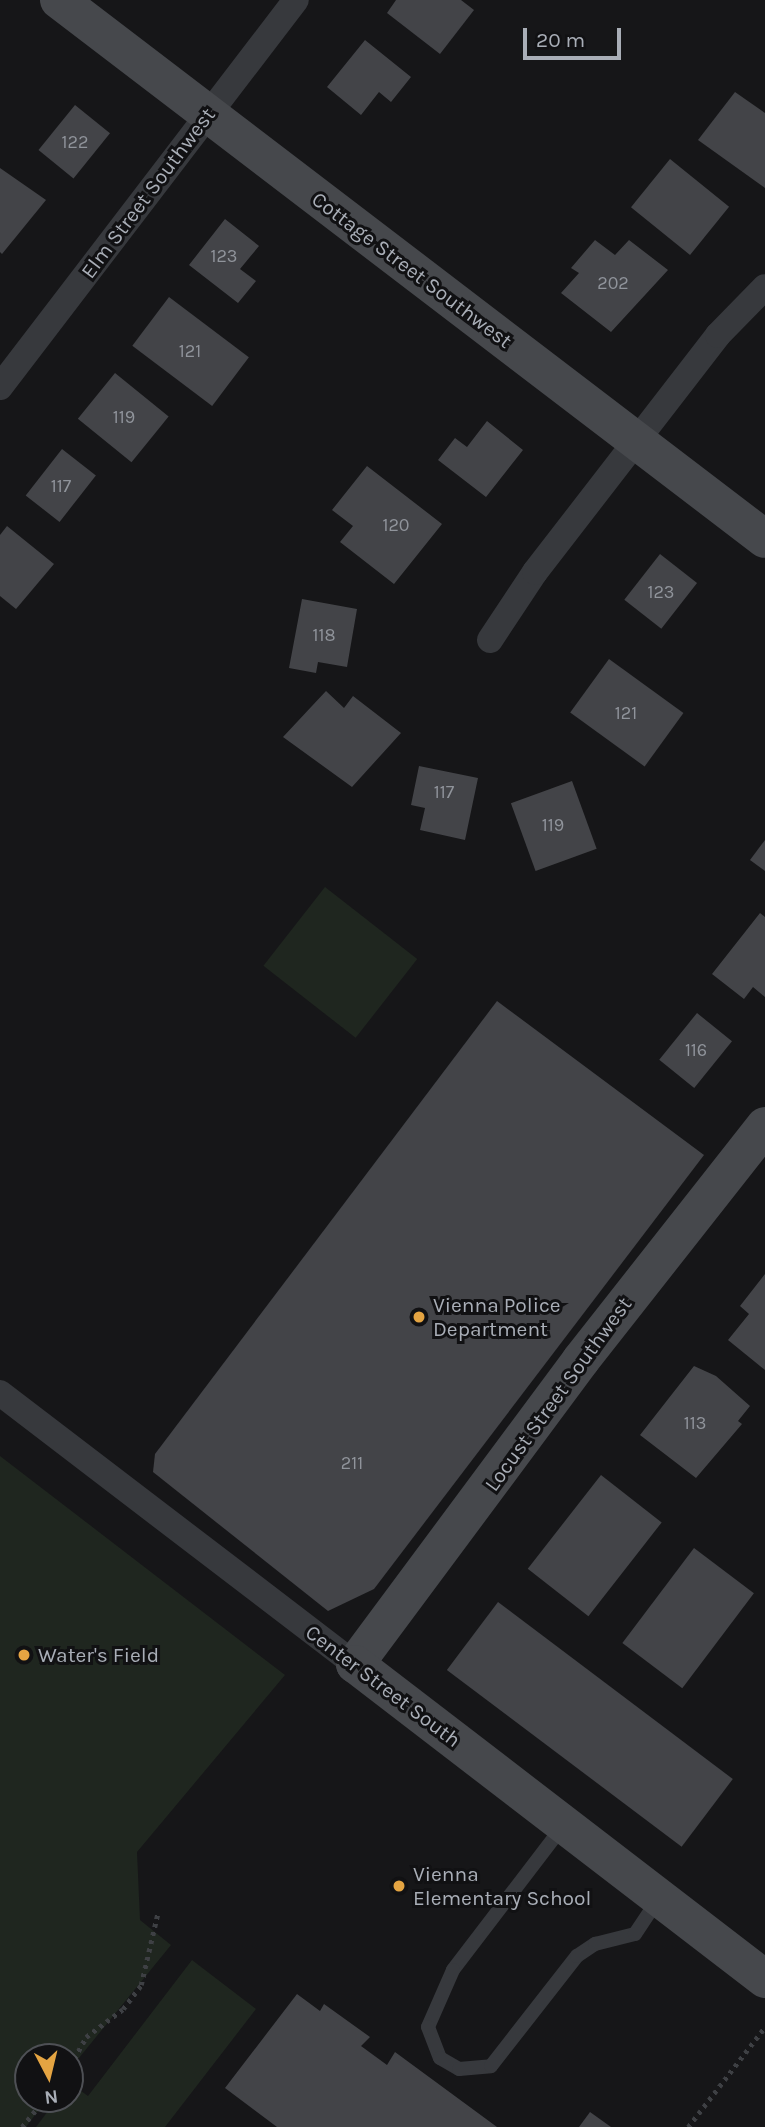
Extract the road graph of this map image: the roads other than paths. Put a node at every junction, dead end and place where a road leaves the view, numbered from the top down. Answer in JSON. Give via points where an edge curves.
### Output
{"nodes":[{"id":1,"x":59,"y":0,"type":"edge"},
{"id":2,"x":296,"y":0,"type":"edge"},
{"id":3,"x":208,"y":115,"type":"junction"},
{"id":4,"x":765,"y":287,"type":"edge"},
{"id":5,"x":0,"y":387,"type":"edge"},
{"id":6,"x":636,"y":440,"type":"junction"},
{"id":7,"x":765,"y":539,"type":"edge"},
{"id":8,"x":490,"y":640,"type":"dead end"},
{"id":9,"x":765,"y":1126,"type":"edge"},
{"id":10,"x":0,"y":1393,"type":"edge"},
{"id":11,"x":355,"y":1664,"type":"junction"},
{"id":12,"x":564,"y":1825,"type":"junction"},
{"id":13,"x":659,"y":1898,"type":"junction"},
{"id":14,"x":765,"y":1979,"type":"edge"}],
"edges":[{"from":1,"to":3,"type":"street","name":"Cottage Street Southwest"},
{"from":2,"to":3,"type":"street","name":"Elm Street Southwest"},
{"from":3,"to":5,"type":"street","name":"Elm Street Southwest"},
{"from":3,"to":6,"type":"street","name":"Cottage Street Southwest"},
{"from":4,"to":6,"type":"street","via":[[718,335]]},
{"from":6,"to":7,"type":"street","name":"Cottage Street Southwest"},
{"from":6,"to":8,"type":"street"},
{"from":9,"to":11,"type":"street","name":"Locust Street Southwest","via":[[598,1338]]},
{"from":10,"to":11,"type":"street","name":"Center Street South"},
{"from":11,"to":12,"type":"street","name":"Center Street South"},
{"from":12,"to":13,"type":"street","name":"Center Street South"},
{"from":12,"to":13,"type":"lane","via":[[453,1970],[428,2027],[440,2058],[460,2070],[491,2066],[577,1956],[595,1944],[635,1934]]},
{"from":13,"to":14,"type":"street","name":"Center Street South"}]}
